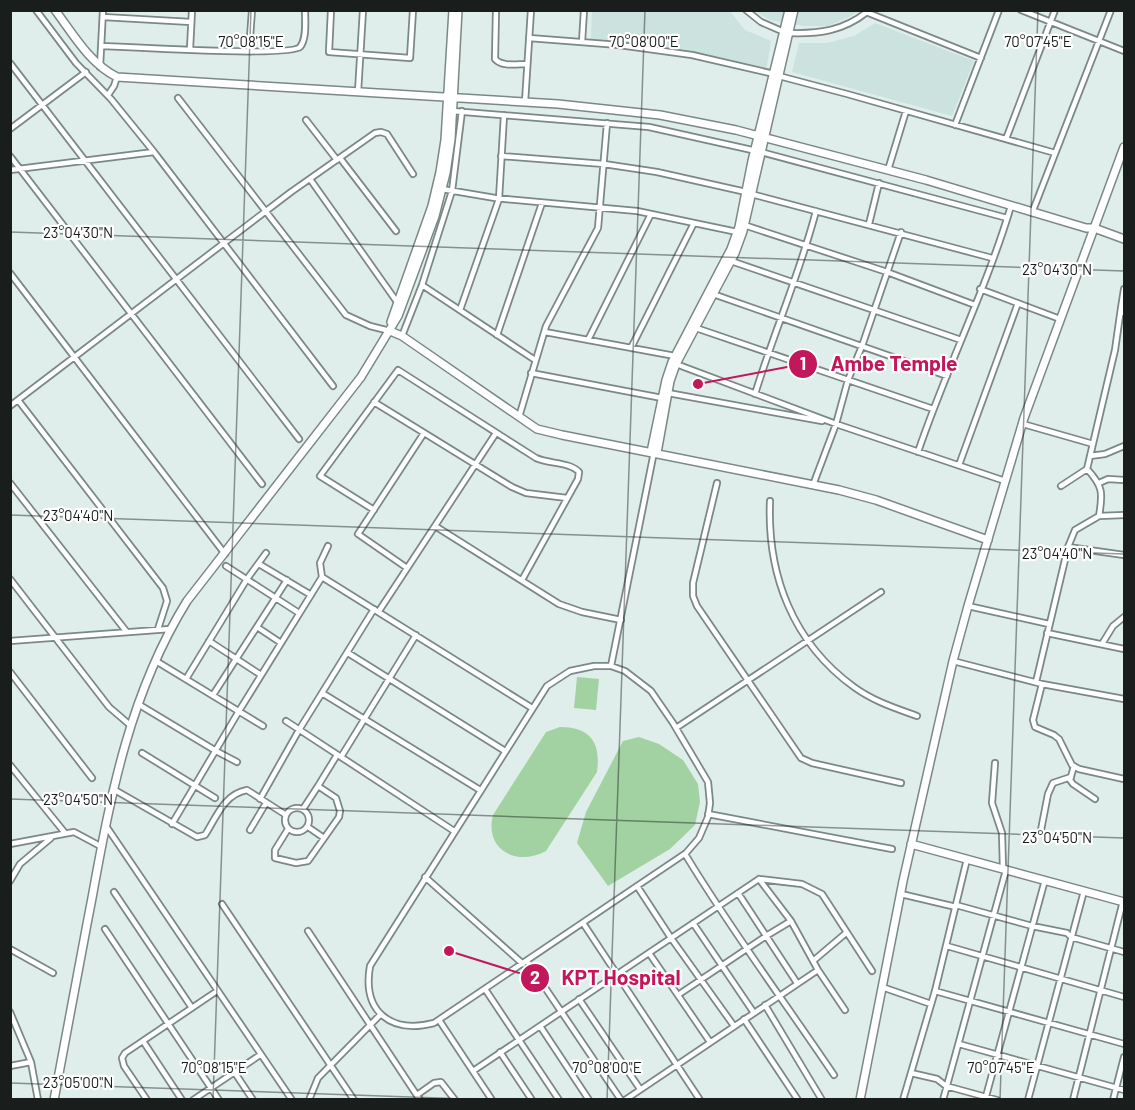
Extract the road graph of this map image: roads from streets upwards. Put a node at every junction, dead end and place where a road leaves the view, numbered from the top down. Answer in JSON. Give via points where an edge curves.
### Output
{"nodes":[{"id":1,"x":36,"y":10,"type":"edge"},
{"id":2,"x":55,"y":10,"type":"edge"},
{"id":3,"x":192,"y":10,"type":"edge"},
{"id":4,"x":252,"y":10,"type":"edge"},
{"id":5,"x":305,"y":10,"type":"edge"},
{"id":6,"x":331,"y":10,"type":"edge"},
{"id":7,"x":363,"y":10,"type":"edge"},
{"id":8,"x":413,"y":10,"type":"edge"},
{"id":9,"x":453,"y":10,"type":"edge"},
{"id":10,"x":458,"y":10,"type":"edge"},
{"id":11,"x":496,"y":10,"type":"edge"},
{"id":12,"x":531,"y":10,"type":"edge"},
{"id":13,"x":584,"y":10,"type":"edge"},
{"id":14,"x":746,"y":10,"type":"edge"},
{"id":15,"x":789,"y":10,"type":"edge"},
{"id":16,"x":794,"y":10,"type":"edge"},
{"id":17,"x":999,"y":10,"type":"edge"},
{"id":18,"x":1022,"y":10,"type":"edge"},
{"id":19,"x":1055,"y":10,"type":"edge"},
{"id":20,"x":1111,"y":10,"type":"edge"},
{"id":21,"x":868,"y":11,"type":"edge"},
{"id":22,"x":103,"y":14,"type":"edge"},
{"id":23,"x":191,"y":22,"type":"junction"},
{"id":24,"x":1051,"y":22,"type":"junction"},
{"id":25,"x":786,"y":32,"type":"junction"},
{"id":26,"x":529,"y":38,"type":"junction"},
{"id":27,"x":1099,"y":41,"type":"junction"},
{"id":28,"x":582,"y":42,"type":"junction"},
{"id":29,"x":102,"y":46,"type":"junction"},
{"id":30,"x":190,"y":49,"type":"junction"},
{"id":31,"x":249,"y":51,"type":"junction"},
{"id":32,"x":1125,"y":51,"type":"edge"},
{"id":33,"x":360,"y":54,"type":"junction"},
{"id":34,"x":981,"y":58,"type":"junction"},
{"id":35,"x":10,"y":63,"type":"edge"},
{"id":36,"x":527,"y":64,"type":"junction"},
{"id":37,"x":100,"y":67,"type":"junction"},
{"id":38,"x":86,"y":72,"type":"junction"},
{"id":39,"x":776,"y":75,"type":"junction"},
{"id":40,"x":117,"y":77,"type":"junction"},
{"id":41,"x":358,"y":92,"type":"junction"},
{"id":42,"x":108,"y":95,"type":"junction"},
{"id":43,"x":451,"y":98,"type":"junction"},
{"id":44,"x":178,"y":99,"type":"dead end"},
{"id":45,"x":525,"y":102,"type":"junction"},
{"id":46,"x":42,"y":105,"type":"junction"},
{"id":47,"x":450,"y":110,"type":"junction"},
{"id":48,"x":462,"y":111,"type":"junction"},
{"id":49,"x":906,"y":111,"type":"junction"},
{"id":50,"x":504,"y":115,"type":"junction"},
{"id":51,"x":306,"y":120,"type":"dead end"},
{"id":52,"x":607,"y":123,"type":"junction"},
{"id":53,"x":955,"y":125,"type":"junction"},
{"id":54,"x":10,"y":129,"type":"edge"},
{"id":55,"x":762,"y":137,"type":"junction"},
{"id":56,"x":1006,"y":139,"type":"junction"},
{"id":57,"x":1125,"y":147,"type":"edge"},
{"id":58,"x":758,"y":151,"type":"junction"},
{"id":59,"x":154,"y":152,"type":"junction"},
{"id":60,"x":1055,"y":153,"type":"junction"},
{"id":61,"x":10,"y":156,"type":"edge"},
{"id":62,"x":501,"y":156,"type":"junction"},
{"id":63,"x":338,"y":159,"type":"junction"},
{"id":64,"x":85,"y":161,"type":"junction"},
{"id":65,"x":604,"y":164,"type":"junction"},
{"id":66,"x":20,"y":169,"type":"junction"},
{"id":67,"x":10,"y":170,"type":"edge"},
{"id":68,"x":888,"y":170,"type":"junction"},
{"id":69,"x":413,"y":174,"type":"dead end"},
{"id":70,"x":310,"y":179,"type":"junction"},
{"id":71,"x":879,"y":183,"type":"junction"},
{"id":72,"x":442,"y":189,"type":"junction"},
{"id":73,"x":452,"y":191,"type":"junction"},
{"id":74,"x":748,"y":193,"type":"junction"},
{"id":75,"x":499,"y":199,"type":"junction"},
{"id":76,"x":542,"y":202,"type":"junction"},
{"id":77,"x":1011,"y":206,"type":"junction"},
{"id":78,"x":600,"y":208,"type":"junction"},
{"id":79,"x":816,"y":211,"type":"junction"},
{"id":80,"x":265,"y":212,"type":"junction"},
{"id":81,"x":1032,"y":213,"type":"junction"},
{"id":82,"x":651,"y":214,"type":"junction"},
{"id":83,"x":1007,"y":218,"type":"junction"},
{"id":84,"x":694,"y":223,"type":"junction"},
{"id":85,"x":868,"y":224,"type":"junction"},
{"id":86,"x":744,"y":225,"type":"junction"},
{"id":87,"x":1091,"y":230,"type":"junction"},
{"id":88,"x":396,"y":231,"type":"dead end"},
{"id":89,"x":737,"y":232,"type":"junction"},
{"id":90,"x":901,"y":232,"type":"junction"},
{"id":91,"x":1125,"y":241,"type":"edge"},
{"id":92,"x":224,"y":243,"type":"junction"},
{"id":93,"x":807,"y":246,"type":"junction"},
{"id":94,"x":992,"y":258,"type":"junction"},
{"id":95,"x":730,"y":261,"type":"junction"},
{"id":96,"x":887,"y":272,"type":"junction"},
{"id":97,"x":10,"y":273,"type":"edge"},
{"id":98,"x":176,"y":279,"type":"junction"},
{"id":99,"x":793,"y":282,"type":"junction"},
{"id":100,"x":422,"y":285,"type":"junction"},
{"id":101,"x":980,"y":289,"type":"junction"},
{"id":102,"x":1125,"y":289,"type":"edge"},
{"id":103,"x":713,"y":294,"type":"junction"},
{"id":104,"x":398,"y":302,"type":"junction"},
{"id":105,"x":1018,"y":303,"type":"junction"},
{"id":106,"x":975,"y":304,"type":"junction"},
{"id":107,"x":1121,"y":308,"type":"junction"},
{"id":108,"x":460,"y":310,"type":"junction"},
{"id":109,"x":874,"y":310,"type":"junction"},
{"id":110,"x":1125,"y":313,"type":"edge"},
{"id":111,"x":131,"y":314,"type":"junction"},
{"id":112,"x":781,"y":318,"type":"junction"},
{"id":113,"x":1060,"y":319,"type":"junction"},
{"id":114,"x":696,"y":328,"type":"junction"},
{"id":115,"x":390,"y":331,"type":"junction"},
{"id":116,"x":545,"y":332,"type":"junction"},
{"id":117,"x":497,"y":335,"type":"junction"},
{"id":118,"x":402,"y":336,"type":"junction"},
{"id":119,"x":588,"y":340,"type":"junction"},
{"id":120,"x":961,"y":340,"type":"junction"},
{"id":121,"x":862,"y":346,"type":"junction"},
{"id":122,"x":631,"y":348,"type":"junction"},
{"id":123,"x":768,"y":353,"type":"junction"},
{"id":124,"x":675,"y":356,"type":"junction"},
{"id":125,"x":75,"y":357,"type":"junction"},
{"id":126,"x":535,"y":360,"type":"junction"},
{"id":127,"x":676,"y":364,"type":"junction"},
{"id":128,"x":531,"y":373,"type":"junction"},
{"id":129,"x":947,"y":376,"type":"junction"},
{"id":130,"x":848,"y":380,"type":"junction"},
{"id":131,"x":333,"y":386,"type":"dead end"},
{"id":132,"x":755,"y":394,"type":"junction"},
{"id":133,"x":665,"y":395,"type":"junction"},
{"id":134,"x":18,"y":400,"type":"junction"},
{"id":135,"x":374,"y":402,"type":"junction"},
{"id":136,"x":10,"y":406,"type":"edge"},
{"id":137,"x":933,"y":409,"type":"junction"},
{"id":138,"x":519,"y":417,"type":"junction"},
{"id":139,"x":1023,"y":423,"type":"junction"},
{"id":140,"x":836,"y":424,"type":"junction"},
{"id":141,"x":424,"y":433,"type":"junction"},
{"id":142,"x":496,"y":433,"type":"junction"},
{"id":143,"x":299,"y":439,"type":"dead end"},
{"id":144,"x":1093,"y":444,"type":"junction"},
{"id":145,"x":1125,"y":446,"type":"edge"},
{"id":146,"x":654,"y":452,"type":"junction"},
{"id":147,"x":918,"y":452,"type":"junction"},
{"id":148,"x":1090,"y":456,"type":"junction"},
{"id":149,"x":475,"y":465,"type":"junction"},
{"id":150,"x":959,"y":465,"type":"junction"},
{"id":151,"x":1087,"y":469,"type":"junction"},
{"id":152,"x":1125,"y":480,"type":"edge"},
{"id":153,"x":1005,"y":481,"type":"junction"},
{"id":154,"x":10,"y":483,"type":"edge"},
{"id":155,"x":717,"y":483,"type":"dead end"},
{"id":156,"x":1100,"y":483,"type":"junction"},
{"id":157,"x":262,"y":484,"type":"dead end"},
{"id":158,"x":813,"y":485,"type":"junction"},
{"id":159,"x":1061,"y":486,"type":"dead end"},
{"id":160,"x":567,"y":498,"type":"junction"},
{"id":161,"x":770,"y":501,"type":"dead end"},
{"id":162,"x":374,"y":510,"type":"junction"},
{"id":163,"x":1125,"y":515,"type":"edge"},
{"id":164,"x":1099,"y":516,"type":"junction"},
{"id":165,"x":435,"y":526,"type":"junction"},
{"id":166,"x":988,"y":540,"type":"junction"},
{"id":167,"x":328,"y":546,"type":"dead end"},
{"id":168,"x":1068,"y":547,"type":"junction"},
{"id":169,"x":266,"y":553,"type":"dead end"},
{"id":170,"x":225,"y":554,"type":"junction"},
{"id":171,"x":1125,"y":555,"type":"edge"},
{"id":172,"x":259,"y":564,"type":"junction"},
{"id":173,"x":226,"y":566,"type":"dead end"},
{"id":174,"x":407,"y":568,"type":"junction"},
{"id":175,"x":322,"y":577,"type":"junction"},
{"id":176,"x":10,"y":579,"type":"edge"},
{"id":177,"x":247,"y":579,"type":"junction"},
{"id":178,"x":287,"y":580,"type":"junction"},
{"id":179,"x":522,"y":580,"type":"junction"},
{"id":180,"x":881,"y":592,"type":"dead end"},
{"id":181,"x":311,"y":595,"type":"junction"},
{"id":182,"x":275,"y":598,"type":"junction"},
{"id":183,"x":968,"y":606,"type":"junction"},
{"id":184,"x":376,"y":610,"type":"junction"},
{"id":185,"x":299,"y":613,"type":"junction"},
{"id":186,"x":1125,"y":617,"type":"edge"},
{"id":187,"x":621,"y":620,"type":"junction"},
{"id":188,"x":1049,"y":624,"type":"junction"},
{"id":189,"x":257,"y":627,"type":"junction"},
{"id":190,"x":158,"y":629,"type":"junction"},
{"id":191,"x":170,"y":629,"type":"junction"},
{"id":192,"x":126,"y":631,"type":"junction"},
{"id":193,"x":1047,"y":633,"type":"junction"},
{"id":194,"x":416,"y":635,"type":"junction"},
{"id":195,"x":54,"y":637,"type":"junction"},
{"id":196,"x":10,"y":641,"type":"edge"},
{"id":197,"x":209,"y":641,"type":"junction"},
{"id":198,"x":807,"y":641,"type":"junction"},
{"id":199,"x":281,"y":643,"type":"junction"},
{"id":200,"x":1102,"y":644,"type":"junction"},
{"id":201,"x":1125,"y":649,"type":"edge"},
{"id":202,"x":348,"y":653,"type":"junction"},
{"id":203,"x":237,"y":658,"type":"junction"},
{"id":204,"x":156,"y":661,"type":"junction"},
{"id":205,"x":953,"y":661,"type":"junction"},
{"id":206,"x":611,"y":666,"type":"junction"},
{"id":207,"x":10,"y":672,"type":"edge"},
{"id":208,"x":261,"y":675,"type":"junction"},
{"id":209,"x":186,"y":679,"type":"junction"},
{"id":210,"x":389,"y":679,"type":"junction"},
{"id":211,"x":747,"y":681,"type":"junction"},
{"id":212,"x":1039,"y":683,"type":"junction"},
{"id":213,"x":322,"y":693,"type":"junction"},
{"id":214,"x":213,"y":695,"type":"junction"},
{"id":215,"x":1125,"y":699,"type":"edge"},
{"id":216,"x":138,"y":704,"type":"junction"},
{"id":217,"x":531,"y":708,"type":"junction"},
{"id":218,"x":239,"y":711,"type":"junction"},
{"id":219,"x":917,"y":716,"type":"dead end"},
{"id":220,"x":364,"y":719,"type":"junction"},
{"id":221,"x":286,"y":721,"type":"dead end"},
{"id":222,"x":130,"y":725,"type":"junction"},
{"id":223,"x":263,"y":726,"type":"dead end"},
{"id":224,"x":676,"y":728,"type":"junction"},
{"id":225,"x":299,"y":730,"type":"junction"},
{"id":226,"x":216,"y":751,"type":"junction"},
{"id":227,"x":505,"y":751,"type":"junction"},
{"id":228,"x":142,"y":753,"type":"dead end"},
{"id":229,"x":339,"y":756,"type":"junction"},
{"id":230,"x":237,"y":762,"type":"dead end"},
{"id":231,"x":995,"y":763,"type":"dead end"},
{"id":232,"x":10,"y":765,"type":"edge"},
{"id":233,"x":1074,"y":766,"type":"junction"},
{"id":234,"x":1071,"y":777,"type":"junction"},
{"id":235,"x":92,"y":778,"type":"dead end"},
{"id":236,"x":1125,"y":779,"type":"edge"},
{"id":237,"x":901,"y":783,"type":"dead end"},
{"id":238,"x":195,"y":786,"type":"junction"},
{"id":239,"x":318,"y":786,"type":"junction"},
{"id":240,"x":113,"y":789,"type":"junction"},
{"id":241,"x":480,"y":790,"type":"junction"},
{"id":242,"x":215,"y":798,"type":"dead end"},
{"id":243,"x":260,"y":799,"type":"junction"},
{"id":244,"x":1095,"y":799,"type":"dead end"},
{"id":245,"x":266,"y":803,"type":"junction"},
{"id":246,"x":303,"y":809,"type":"junction"},
{"id":247,"x":708,"y":814,"type":"junction"},
{"id":248,"x":286,"y":815,"type":"junction"},
{"id":249,"x":172,"y":824,"type":"junction"},
{"id":250,"x":106,"y":826,"type":"junction"},
{"id":251,"x":308,"y":827,"type":"junction"},
{"id":252,"x":288,"y":829,"type":"junction"},
{"id":253,"x":250,"y":830,"type":"dead end"},
{"id":254,"x":1041,"y":830,"type":"dead end"},
{"id":255,"x":454,"y":831,"type":"junction"},
{"id":256,"x":65,"y":833,"type":"junction"},
{"id":257,"x":53,"y":836,"type":"junction"},
{"id":258,"x":324,"y":838,"type":"junction"},
{"id":259,"x":10,"y":844,"type":"edge"},
{"id":260,"x":911,"y":844,"type":"junction"},
{"id":261,"x":102,"y":847,"type":"junction"},
{"id":262,"x":892,"y":849,"type":"dead end"},
{"id":263,"x":685,"y":854,"type":"junction"},
{"id":264,"x":967,"y":859,"type":"junction"},
{"id":265,"x":1005,"y":869,"type":"junction"},
{"id":266,"x":425,"y":877,"type":"junction"},
{"id":267,"x":759,"y":879,"type":"junction"},
{"id":268,"x":1045,"y":880,"type":"junction"},
{"id":269,"x":10,"y":881,"type":"edge"},
{"id":270,"x":637,"y":886,"type":"junction"},
{"id":271,"x":1084,"y":891,"type":"junction"},
{"id":272,"x":114,"y":892,"type":"dead end"},
{"id":273,"x":738,"y":893,"type":"junction"},
{"id":274,"x":901,"y":894,"type":"junction"},
{"id":275,"x":1124,"y":902,"type":"edge"},
{"id":276,"x":222,"y":904,"type":"dead end"},
{"id":277,"x":956,"y":906,"type":"junction"},
{"id":278,"x":717,"y":907,"type":"junction"},
{"id":279,"x":994,"y":915,"type":"junction"},
{"id":280,"x":791,"y":921,"type":"junction"},
{"id":281,"x":583,"y":923,"type":"junction"},
{"id":282,"x":693,"y":923,"type":"junction"},
{"id":283,"x":1032,"y":926,"type":"junction"},
{"id":284,"x":105,"y":929,"type":"dead end"},
{"id":285,"x":308,"y":931,"type":"dead end"},
{"id":286,"x":846,"y":933,"type":"junction"},
{"id":287,"x":766,"y":936,"type":"junction"},
{"id":288,"x":1071,"y":937,"type":"junction"},
{"id":289,"x":671,"y":938,"type":"junction"},
{"id":290,"x":946,"y":946,"type":"junction"},
{"id":291,"x":1111,"y":948,"type":"junction"},
{"id":292,"x":10,"y":949,"type":"edge"},
{"id":293,"x":746,"y":950,"type":"junction"},
{"id":294,"x":649,"y":952,"type":"junction"},
{"id":295,"x":1125,"y":952,"type":"edge"},
{"id":296,"x":982,"y":958,"type":"junction"},
{"id":297,"x":813,"y":961,"type":"junction"},
{"id":298,"x":525,"y":962,"type":"junction"},
{"id":299,"x":722,"y":966,"type":"junction"},
{"id":300,"x":1021,"y":968,"type":"junction"},
{"id":301,"x":818,"y":970,"type":"junction"},
{"id":302,"x":872,"y":971,"type":"dead end"},
{"id":303,"x":53,"y":973,"type":"dead end"},
{"id":304,"x":616,"y":974,"type":"junction"},
{"id":305,"x":1060,"y":979,"type":"junction"},
{"id":306,"x":701,"y":980,"type":"junction"},
{"id":307,"x":797,"y":983,"type":"junction"},
{"id":308,"x":882,"y":987,"type":"junction"},
{"id":309,"x":485,"y":989,"type":"junction"},
{"id":310,"x":217,"y":990,"type":"junction"},
{"id":311,"x":935,"y":991,"type":"junction"},
{"id":312,"x":1101,"y":991,"type":"junction"},
{"id":313,"x":780,"y":995,"type":"junction"},
{"id":314,"x":678,"y":996,"type":"junction"},
{"id":315,"x":1125,"y":997,"type":"edge"},
{"id":316,"x":579,"y":999,"type":"junction"},
{"id":317,"x":971,"y":1001,"type":"junction"},
{"id":318,"x":931,"y":1004,"type":"junction"},
{"id":319,"x":765,"y":1005,"type":"junction"},
{"id":320,"x":192,"y":1008,"type":"junction"},
{"id":321,"x":845,"y":1010,"type":"dead end"},
{"id":322,"x":561,"y":1011,"type":"junction"},
{"id":323,"x":10,"y":1012,"type":"edge"},
{"id":324,"x":1009,"y":1012,"type":"junction"},
{"id":325,"x":754,"y":1013,"type":"junction"},
{"id":326,"x":381,"y":1014,"type":"junction"},
{"id":327,"x":744,"y":1019,"type":"junction"},
{"id":328,"x":439,"y":1020,"type":"junction"},
{"id":329,"x":1048,"y":1023,"type":"junction"},
{"id":330,"x":169,"y":1024,"type":"junction"},
{"id":331,"x":370,"y":1025,"type":"junction"},
{"id":332,"x":540,"y":1026,"type":"junction"},
{"id":333,"x":734,"y":1026,"type":"junction"},
{"id":334,"x":1089,"y":1034,"type":"junction"},
{"id":335,"x":519,"y":1040,"type":"junction"},
{"id":336,"x":143,"y":1041,"type":"junction"},
{"id":337,"x":710,"y":1042,"type":"junction"},
{"id":338,"x":959,"y":1044,"type":"junction"},
{"id":339,"x":1125,"y":1044,"type":"edge"},
{"id":340,"x":500,"y":1053,"type":"junction"},
{"id":341,"x":260,"y":1055,"type":"junction"},
{"id":342,"x":997,"y":1055,"type":"junction"},
{"id":343,"x":1125,"y":1057,"type":"edge"},
{"id":344,"x":31,"y":1062,"type":"junction"},
{"id":345,"x":330,"y":1064,"type":"junction"},
{"id":346,"x":677,"y":1065,"type":"junction"},
{"id":347,"x":10,"y":1066,"type":"edge"},
{"id":348,"x":1037,"y":1066,"type":"junction"},
{"id":349,"x":473,"y":1071,"type":"junction"},
{"id":350,"x":235,"y":1072,"type":"junction"},
{"id":351,"x":911,"y":1073,"type":"junction"},
{"id":352,"x":834,"y":1075,"type":"dead end"},
{"id":353,"x":1078,"y":1077,"type":"junction"},
{"id":354,"x":946,"y":1086,"type":"junction"},
{"id":355,"x":212,"y":1088,"type":"junction"},
{"id":356,"x":1116,"y":1088,"type":"junction"},
{"id":357,"x":640,"y":1089,"type":"junction"},
{"id":358,"x":1125,"y":1090,"type":"edge"},
{"id":359,"x":418,"y":1097,"type":"edge"},
{"id":360,"x":986,"y":1098,"type":"edge"},
{"id":361,"x":38,"y":1100,"type":"edge"},
{"id":362,"x":54,"y":1100,"type":"edge"},
{"id":363,"x":147,"y":1100,"type":"edge"},
{"id":364,"x":182,"y":1100,"type":"edge"},
{"id":365,"x":194,"y":1100,"type":"edge"},
{"id":366,"x":219,"y":1100,"type":"edge"},
{"id":367,"x":253,"y":1100,"type":"edge"},
{"id":368,"x":292,"y":1100,"type":"edge"},
{"id":369,"x":309,"y":1100,"type":"edge"},
{"id":370,"x":354,"y":1100,"type":"edge"},
{"id":371,"x":455,"y":1100,"type":"edge"},
{"id":372,"x":492,"y":1100,"type":"edge"},
{"id":373,"x":532,"y":1100,"type":"edge"},
{"id":374,"x":559,"y":1100,"type":"edge"},
{"id":375,"x":589,"y":1100,"type":"edge"},
{"id":376,"x":623,"y":1100,"type":"edge"},
{"id":377,"x":700,"y":1100,"type":"edge"},
{"id":378,"x":798,"y":1100,"type":"edge"},
{"id":379,"x":822,"y":1100,"type":"edge"},
{"id":380,"x":860,"y":1100,"type":"edge"},
{"id":381,"x":903,"y":1100,"type":"edge"},
{"id":382,"x":943,"y":1100,"type":"edge"},
{"id":383,"x":997,"y":1100,"type":"edge"},
{"id":384,"x":1028,"y":1100,"type":"edge"},
{"id":385,"x":1073,"y":1100,"type":"edge"},
{"id":386,"x":1113,"y":1100,"type":"edge"}],
"edges":[{"from":1,"to":38,"type":"street"},
{"from":2,"to":37,"type":"street"},
{"from":3,"to":23,"type":"street"},
{"from":4,"to":31,"type":"street"},
{"from":5,"to":31,"type":"street","via":[[304,38],[299,48]]},
{"from":6,"to":33,"type":"street","via":[[329,52]]},
{"from":7,"to":33,"type":"street"},
{"from":8,"to":33,"type":"street","via":[[410,58]]},
{"from":9,"to":43,"type":"street"},
{"from":10,"to":43,"type":"street"},
{"from":11,"to":36,"type":"street","via":[[495,59],[504,64]]},
{"from":12,"to":26,"type":"street"},
{"from":13,"to":28,"type":"street"},
{"from":14,"to":25,"type":"street","via":[[761,22]]},
{"from":15,"to":25,"type":"street"},
{"from":16,"to":25,"type":"street"},
{"from":17,"to":34,"type":"street"},
{"from":18,"to":24,"type":"street"},
{"from":19,"to":24,"type":"street"},
{"from":20,"to":27,"type":"street"},
{"from":21,"to":25,"type":"street","via":[[835,30],[811,34]]},
{"from":21,"to":34,"type":"street"},
{"from":22,"to":23,"type":"street"},
{"from":22,"to":29,"type":"street"},
{"from":23,"to":30,"type":"street"},
{"from":24,"to":27,"type":"street"},
{"from":24,"to":56,"type":"street"},
{"from":25,"to":39,"type":"street"},
{"from":26,"to":28,"type":"street"},
{"from":26,"to":36,"type":"street"},
{"from":27,"to":32,"type":"street"},
{"from":27,"to":60,"type":"street"},
{"from":28,"to":39,"type":"street","via":[[692,55]]},
{"from":29,"to":30,"type":"street"},
{"from":29,"to":37,"type":"street"},
{"from":30,"to":31,"type":"street"},
{"from":33,"to":41,"type":"street"},
{"from":34,"to":53,"type":"street"},
{"from":35,"to":46,"type":"street"},
{"from":36,"to":45,"type":"street"},
{"from":37,"to":40,"type":"street"},
{"from":38,"to":42,"type":"street"},
{"from":38,"to":46,"type":"street"},
{"from":39,"to":49,"type":"street"},
{"from":39,"to":55,"type":"street"},
{"from":40,"to":41,"type":"street"},
{"from":40,"to":42,"type":"street"},
{"from":41,"to":43,"type":"street"},
{"from":42,"to":59,"type":"street"},
{"from":43,"to":45,"type":"street"},
{"from":43,"to":47,"type":"street"},
{"from":44,"to":80,"type":"street"},
{"from":45,"to":55,"type":"street","via":[[660,115]]},
{"from":46,"to":54,"type":"street"},
{"from":46,"to":64,"type":"street"},
{"from":47,"to":48,"type":"street"},
{"from":47,"to":72,"type":"street"},
{"from":47,"to":104,"type":"street","via":[[432,206]]},
{"from":48,"to":50,"type":"street"},
{"from":48,"to":73,"type":"street"},
{"from":49,"to":53,"type":"street"},
{"from":49,"to":68,"type":"street"},
{"from":50,"to":52,"type":"street"},
{"from":50,"to":62,"type":"street"},
{"from":51,"to":63,"type":"street"},
{"from":52,"to":58,"type":"street","via":[[649,127]]},
{"from":52,"to":65,"type":"street"},
{"from":53,"to":56,"type":"street"},
{"from":55,"to":58,"type":"street"},
{"from":55,"to":68,"type":"street"},
{"from":56,"to":60,"type":"street"},
{"from":57,"to":87,"type":"street"},
{"from":58,"to":71,"type":"street"},
{"from":58,"to":74,"type":"street"},
{"from":59,"to":64,"type":"street"},
{"from":59,"to":92,"type":"street"},
{"from":60,"to":81,"type":"street"},
{"from":61,"to":66,"type":"street"},
{"from":62,"to":65,"type":"street"},
{"from":62,"to":75,"type":"street"},
{"from":63,"to":69,"type":"street","via":[[381,132],[387,134]]},
{"from":63,"to":70,"type":"street"},
{"from":63,"to":88,"type":"street"},
{"from":64,"to":66,"type":"street"},
{"from":64,"to":98,"type":"street"},
{"from":65,"to":74,"type":"street"},
{"from":65,"to":78,"type":"street"},
{"from":66,"to":67,"type":"street"},
{"from":66,"to":111,"type":"street"},
{"from":68,"to":77,"type":"street"},
{"from":70,"to":80,"type":"street"},
{"from":70,"to":104,"type":"street"},
{"from":71,"to":83,"type":"street"},
{"from":71,"to":85,"type":"street"},
{"from":72,"to":73,"type":"street"},
{"from":72,"to":115,"type":"street","via":[[418,265]]},
{"from":73,"to":75,"type":"street"},
{"from":73,"to":100,"type":"street"},
{"from":74,"to":79,"type":"street"},
{"from":74,"to":86,"type":"street"},
{"from":74,"to":89,"type":"street"},
{"from":75,"to":76,"type":"street"},
{"from":75,"to":108,"type":"street"},
{"from":76,"to":78,"type":"street"},
{"from":76,"to":117,"type":"street"},
{"from":77,"to":81,"type":"street"},
{"from":77,"to":83,"type":"street"},
{"from":78,"to":82,"type":"street"},
{"from":78,"to":116,"type":"street","via":[[598,228]]},
{"from":79,"to":85,"type":"street"},
{"from":79,"to":93,"type":"street"},
{"from":80,"to":92,"type":"street"},
{"from":80,"to":115,"type":"street","via":[[346,315]]},
{"from":81,"to":87,"type":"street"},
{"from":82,"to":84,"type":"street"},
{"from":82,"to":119,"type":"street"},
{"from":83,"to":94,"type":"street"},
{"from":84,"to":89,"type":"street"},
{"from":84,"to":122,"type":"street"},
{"from":85,"to":90,"type":"street"},
{"from":86,"to":93,"type":"street"},
{"from":86,"to":95,"type":"street"},
{"from":87,"to":91,"type":"street"},
{"from":87,"to":113,"type":"street"},
{"from":89,"to":124,"type":"street"},
{"from":90,"to":94,"type":"street"},
{"from":90,"to":96,"type":"street"},
{"from":92,"to":98,"type":"street"},
{"from":92,"to":131,"type":"street"},
{"from":93,"to":96,"type":"street"},
{"from":93,"to":99,"type":"street"},
{"from":94,"to":101,"type":"street"},
{"from":95,"to":99,"type":"street"},
{"from":95,"to":103,"type":"street"},
{"from":96,"to":106,"type":"street"},
{"from":96,"to":109,"type":"street"},
{"from":97,"to":125,"type":"street"},
{"from":98,"to":111,"type":"street"},
{"from":98,"to":143,"type":"street"},
{"from":99,"to":109,"type":"street"},
{"from":99,"to":112,"type":"street"},
{"from":100,"to":108,"type":"street"},
{"from":100,"to":118,"type":"street"},
{"from":101,"to":105,"type":"street"},
{"from":101,"to":106,"type":"street"},
{"from":102,"to":107,"type":"street"},
{"from":103,"to":112,"type":"street"},
{"from":103,"to":114,"type":"street"},
{"from":104,"to":115,"type":"street"},
{"from":105,"to":113,"type":"street"},
{"from":105,"to":150,"type":"street"},
{"from":106,"to":120,"type":"street"},
{"from":107,"to":110,"type":"street"},
{"from":107,"to":144,"type":"street"},
{"from":108,"to":117,"type":"street"},
{"from":109,"to":120,"type":"street"},
{"from":109,"to":121,"type":"street"},
{"from":111,"to":125,"type":"street"},
{"from":111,"to":157,"type":"street"},
{"from":112,"to":121,"type":"street"},
{"from":112,"to":123,"type":"street"},
{"from":113,"to":139,"type":"street"},
{"from":114,"to":123,"type":"street"},
{"from":114,"to":127,"type":"street"},
{"from":115,"to":118,"type":"street"},
{"from":115,"to":170,"type":"street","via":[[354,386]]},
{"from":116,"to":119,"type":"street"},
{"from":116,"to":126,"type":"street"},
{"from":117,"to":126,"type":"street"},
{"from":118,"to":138,"type":"street"},
{"from":119,"to":122,"type":"street"},
{"from":120,"to":129,"type":"street"},
{"from":121,"to":129,"type":"street"},
{"from":121,"to":130,"type":"street"},
{"from":122,"to":124,"type":"street"},
{"from":123,"to":130,"type":"street"},
{"from":123,"to":132,"type":"street"},
{"from":124,"to":133,"type":"street"},
{"from":125,"to":134,"type":"street"},
{"from":125,"to":170,"type":"street"},
{"from":126,"to":128,"type":"street"},
{"from":127,"to":132,"type":"street"},
{"from":127,"to":133,"type":"street"},
{"from":128,"to":133,"type":"street"},
{"from":128,"to":138,"type":"street"},
{"from":129,"to":137,"type":"street"},
{"from":130,"to":137,"type":"street"},
{"from":130,"to":140,"type":"street"},
{"from":132,"to":140,"type":"street"},
{"from":133,"to":140,"type":"street"},
{"from":133,"to":146,"type":"street"},
{"from":134,"to":136,"type":"street"},
{"from":134,"to":190,"type":"street","via":[[163,588],[167,601]]},
{"from":135,"to":141,"type":"street"},
{"from":135,"to":142,"type":"street","via":[[398,370]]},
{"from":135,"to":162,"type":"street","via":[[320,476]]},
{"from":137,"to":147,"type":"street"},
{"from":138,"to":146,"type":"street","via":[[537,429]]},
{"from":139,"to":144,"type":"street"},
{"from":139,"to":153,"type":"street"},
{"from":140,"to":147,"type":"street"},
{"from":140,"to":158,"type":"street"},
{"from":141,"to":149,"type":"street"},
{"from":141,"to":162,"type":"street"},
{"from":142,"to":149,"type":"street"},
{"from":142,"to":160,"type":"street","via":[[543,462],[577,469],[580,475]]},
{"from":144,"to":148,"type":"street"},
{"from":145,"to":148,"type":"street"},
{"from":146,"to":158,"type":"street"},
{"from":146,"to":187,"type":"street"},
{"from":147,"to":150,"type":"street"},
{"from":148,"to":151,"type":"street"},
{"from":149,"to":160,"type":"street","via":[[526,493]]},
{"from":149,"to":165,"type":"street"},
{"from":150,"to":153,"type":"street"},
{"from":151,"to":156,"type":"street"},
{"from":151,"to":159,"type":"street"},
{"from":152,"to":156,"type":"street","via":[[1108,479]]},
{"from":153,"to":166,"type":"street"},
{"from":154,"to":192,"type":"street"},
{"from":155,"to":211,"type":"street","via":[[693,596]]},
{"from":156,"to":164,"type":"street"},
{"from":158,"to":166,"type":"street","via":[[876,500]]},
{"from":160,"to":179,"type":"street"},
{"from":161,"to":198,"type":"street","via":[[773,559],[793,617]]},
{"from":162,"to":174,"type":"street","via":[[358,535]]},
{"from":163,"to":164,"type":"street"},
{"from":164,"to":168,"type":"street","via":[[1075,530]]},
{"from":165,"to":174,"type":"street"},
{"from":165,"to":179,"type":"street"},
{"from":166,"to":183,"type":"street"},
{"from":167,"to":175,"type":"street","via":[[320,563]]},
{"from":168,"to":171,"type":"street"},
{"from":168,"to":188,"type":"street"},
{"from":169,"to":172,"type":"street"},
{"from":170,"to":191,"type":"street"},
{"from":172,"to":177,"type":"street"},
{"from":172,"to":178,"type":"street"},
{"from":173,"to":177,"type":"street"},
{"from":174,"to":184,"type":"street"},
{"from":175,"to":181,"type":"street"},
{"from":175,"to":184,"type":"street"},
{"from":176,"to":195,"type":"street"},
{"from":177,"to":182,"type":"street"},
{"from":177,"to":197,"type":"street"},
{"from":178,"to":181,"type":"street"},
{"from":178,"to":182,"type":"street"},
{"from":179,"to":187,"type":"street","via":[[559,604]]},
{"from":180,"to":198,"type":"street"},
{"from":181,"to":185,"type":"street"},
{"from":182,"to":185,"type":"street"},
{"from":182,"to":189,"type":"street"},
{"from":183,"to":188,"type":"street"},
{"from":183,"to":205,"type":"street"},
{"from":184,"to":194,"type":"street"},
{"from":184,"to":202,"type":"street"},
{"from":185,"to":199,"type":"street"},
{"from":186,"to":200,"type":"street","via":[[1113,626]]},
{"from":187,"to":206,"type":"street"},
{"from":188,"to":193,"type":"street"},
{"from":189,"to":199,"type":"street"},
{"from":189,"to":203,"type":"street"},
{"from":190,"to":191,"type":"street"},
{"from":190,"to":192,"type":"street"},
{"from":191,"to":204,"type":"street"},
{"from":192,"to":195,"type":"street"},
{"from":193,"to":200,"type":"street"},
{"from":193,"to":212,"type":"street"},
{"from":194,"to":210,"type":"street"},
{"from":194,"to":217,"type":"street"},
{"from":195,"to":196,"type":"street"},
{"from":195,"to":222,"type":"street","via":[[109,706]]},
{"from":197,"to":203,"type":"street"},
{"from":197,"to":209,"type":"street"},
{"from":198,"to":211,"type":"street"},
{"from":198,"to":219,"type":"street","via":[[827,665],[855,688],[885,705]]},
{"from":199,"to":208,"type":"street"},
{"from":200,"to":201,"type":"street"},
{"from":202,"to":210,"type":"street"},
{"from":202,"to":213,"type":"street"},
{"from":203,"to":208,"type":"street"},
{"from":203,"to":214,"type":"street"},
{"from":204,"to":209,"type":"street"},
{"from":204,"to":216,"type":"street"},
{"from":205,"to":212,"type":"street"},
{"from":205,"to":260,"type":"street"},
{"from":206,"to":217,"type":"street","via":[[570,672],[547,686]]},
{"from":206,"to":224,"type":"street","via":[[625,670],[651,691]]},
{"from":207,"to":235,"type":"street"},
{"from":208,"to":218,"type":"street"},
{"from":209,"to":214,"type":"street"},
{"from":210,"to":220,"type":"street"},
{"from":210,"to":227,"type":"street"},
{"from":211,"to":224,"type":"street"},
{"from":211,"to":237,"type":"street","via":[[801,758]]},
{"from":212,"to":215,"type":"street"},
{"from":212,"to":233,"type":"street","via":[[1035,727],[1059,739]]},
{"from":213,"to":220,"type":"street"},
{"from":213,"to":225,"type":"street"},
{"from":214,"to":218,"type":"street"},
{"from":216,"to":222,"type":"street"},
{"from":216,"to":226,"type":"street"},
{"from":217,"to":227,"type":"street"},
{"from":218,"to":223,"type":"street"},
{"from":218,"to":226,"type":"street"},
{"from":220,"to":229,"type":"street"},
{"from":220,"to":241,"type":"street"},
{"from":221,"to":225,"type":"street"},
{"from":222,"to":240,"type":"street"},
{"from":224,"to":247,"type":"street","via":[[708,782]]},
{"from":225,"to":229,"type":"street"},
{"from":225,"to":243,"type":"street"},
{"from":226,"to":230,"type":"street"},
{"from":226,"to":238,"type":"street"},
{"from":227,"to":241,"type":"street"},
{"from":228,"to":238,"type":"street"},
{"from":229,"to":239,"type":"street"},
{"from":229,"to":255,"type":"street"},
{"from":231,"to":265,"type":"street","via":[[992,803],[1002,833]]},
{"from":232,"to":256,"type":"street"},
{"from":233,"to":234,"type":"street"},
{"from":233,"to":236,"type":"street"},
{"from":234,"to":244,"type":"street","via":[[1073,784]]},
{"from":234,"to":254,"type":"street","via":[[1053,783]]},
{"from":238,"to":242,"type":"street"},
{"from":238,"to":249,"type":"street"},
{"from":239,"to":246,"type":"street"},
{"from":239,"to":258,"type":"street","via":[[336,798],[340,811]]},
{"from":240,"to":249,"type":"street"},
{"from":240,"to":250,"type":"street"},
{"from":241,"to":255,"type":"street"},
{"from":243,"to":245,"type":"street"},
{"from":243,"to":249,"type":"street","via":[[247,790],[236,792],[204,837]]},
{"from":245,"to":248,"type":"street"},
{"from":245,"to":253,"type":"street"},
{"from":246,"to":248,"type":"street"},
{"from":246,"to":251,"type":"street","via":[[310,820]]},
{"from":247,"to":262,"type":"street"},
{"from":247,"to":263,"type":"street","via":[[699,838]]},
{"from":248,"to":252,"type":"street"},
{"from":250,"to":261,"type":"street"},
{"from":250,"to":310,"type":"street"},
{"from":251,"to":252,"type":"street","via":[[298,833]]},
{"from":251,"to":258,"type":"street"},
{"from":252,"to":258,"type":"street","via":[[274,850],[275,858],[296,863],[308,861]]},
{"from":255,"to":266,"type":"street"},
{"from":256,"to":257,"type":"street"},
{"from":256,"to":261,"type":"street","via":[[77,833]]},
{"from":257,"to":259,"type":"street"},
{"from":257,"to":269,"type":"street","via":[[20,864]]},
{"from":260,"to":264,"type":"street"},
{"from":260,"to":274,"type":"street"},
{"from":261,"to":362,"type":"street"},
{"from":263,"to":270,"type":"street"},
{"from":263,"to":278,"type":"street"},
{"from":264,"to":265,"type":"street"},
{"from":264,"to":277,"type":"street"},
{"from":265,"to":268,"type":"street"},
{"from":265,"to":279,"type":"street"},
{"from":266,"to":298,"type":"street"},
{"from":266,"to":326,"type":"street","via":[[370,966],[370,997]]},
{"from":267,"to":273,"type":"street"},
{"from":267,"to":280,"type":"street"},
{"from":267,"to":286,"type":"street","via":[[813,888],[822,894]]},
{"from":268,"to":271,"type":"street"},
{"from":268,"to":283,"type":"street"},
{"from":270,"to":281,"type":"street"},
{"from":270,"to":289,"type":"street"},
{"from":271,"to":275,"type":"street"},
{"from":271,"to":288,"type":"street"},
{"from":272,"to":320,"type":"street"},
{"from":273,"to":278,"type":"street"},
{"from":273,"to":287,"type":"street"},
{"from":274,"to":277,"type":"street"},
{"from":274,"to":308,"type":"street"},
{"from":275,"to":291,"type":"street"},
{"from":276,"to":345,"type":"street"},
{"from":277,"to":279,"type":"street"},
{"from":277,"to":290,"type":"street"},
{"from":278,"to":282,"type":"street"},
{"from":278,"to":293,"type":"street"},
{"from":279,"to":283,"type":"street"},
{"from":279,"to":296,"type":"street"},
{"from":280,"to":287,"type":"street"},
{"from":280,"to":297,"type":"street"},
{"from":281,"to":298,"type":"street"},
{"from":281,"to":304,"type":"street"},
{"from":282,"to":289,"type":"street"},
{"from":282,"to":299,"type":"street"},
{"from":283,"to":288,"type":"street"},
{"from":283,"to":300,"type":"street"},
{"from":284,"to":330,"type":"street"},
{"from":285,"to":331,"type":"street"},
{"from":286,"to":297,"type":"street"},
{"from":286,"to":302,"type":"street"},
{"from":287,"to":293,"type":"street"},
{"from":287,"to":307,"type":"street"},
{"from":288,"to":291,"type":"street"},
{"from":288,"to":305,"type":"street"},
{"from":289,"to":294,"type":"street"},
{"from":289,"to":306,"type":"street"},
{"from":290,"to":296,"type":"street"},
{"from":290,"to":311,"type":"street"},
{"from":291,"to":295,"type":"street"},
{"from":291,"to":312,"type":"street"},
{"from":292,"to":303,"type":"street"},
{"from":293,"to":299,"type":"street"},
{"from":293,"to":313,"type":"street"},
{"from":294,"to":304,"type":"street"},
{"from":294,"to":314,"type":"street"},
{"from":296,"to":300,"type":"street"},
{"from":296,"to":317,"type":"street"},
{"from":297,"to":301,"type":"street"},
{"from":298,"to":309,"type":"street"},
{"from":298,"to":322,"type":"street"},
{"from":299,"to":306,"type":"street"},
{"from":299,"to":325,"type":"street"},
{"from":300,"to":305,"type":"street"},
{"from":300,"to":324,"type":"street"},
{"from":301,"to":307,"type":"street"},
{"from":301,"to":321,"type":"street"},
{"from":304,"to":316,"type":"street"},
{"from":304,"to":346,"type":"street"},
{"from":305,"to":312,"type":"street"},
{"from":305,"to":329,"type":"street"},
{"from":306,"to":314,"type":"street"},
{"from":306,"to":333,"type":"street"},
{"from":307,"to":313,"type":"street"},
{"from":308,"to":318,"type":"street"},
{"from":308,"to":380,"type":"street"},
{"from":309,"to":328,"type":"street"},
{"from":309,"to":335,"type":"street"},
{"from":310,"to":320,"type":"street"},
{"from":310,"to":341,"type":"street"},
{"from":311,"to":317,"type":"street"},
{"from":311,"to":318,"type":"street"},
{"from":312,"to":315,"type":"street"},
{"from":312,"to":334,"type":"street"},
{"from":313,"to":319,"type":"street"},
{"from":313,"to":352,"type":"street"},
{"from":314,"to":337,"type":"street"},
{"from":316,"to":322,"type":"street"},
{"from":316,"to":357,"type":"street"},
{"from":317,"to":324,"type":"street"},
{"from":317,"to":338,"type":"street"},
{"from":318,"to":351,"type":"street"},
{"from":319,"to":325,"type":"street"},
{"from":319,"to":379,"type":"street"},
{"from":320,"to":330,"type":"street"},
{"from":322,"to":332,"type":"street"},
{"from":322,"to":376,"type":"street"},
{"from":323,"to":344,"type":"street"},
{"from":324,"to":329,"type":"street"},
{"from":324,"to":342,"type":"street"},
{"from":325,"to":327,"type":"street"},
{"from":326,"to":328,"type":"street","via":[[406,1026],[419,1027]]},
{"from":326,"to":331,"type":"street"},
{"from":327,"to":333,"type":"street"},
{"from":327,"to":378,"type":"street"},
{"from":328,"to":349,"type":"street"},
{"from":329,"to":334,"type":"street"},
{"from":329,"to":348,"type":"street"},
{"from":330,"to":336,"type":"street"},
{"from":330,"to":355,"type":"street"},
{"from":331,"to":345,"type":"street"},
{"from":331,"to":359,"type":"street"},
{"from":332,"to":335,"type":"street"},
{"from":332,"to":375,"type":"street"},
{"from":333,"to":337,"type":"street"},
{"from":334,"to":339,"type":"street"},
{"from":334,"to":353,"type":"street"},
{"from":335,"to":340,"type":"street"},
{"from":335,"to":374,"type":"street"},
{"from":336,"to":363,"type":"street","via":[[125,1053],[122,1062]]},
{"from":336,"to":364,"type":"street"},
{"from":337,"to":346,"type":"street"},
{"from":338,"to":342,"type":"street"},
{"from":338,"to":354,"type":"street"},
{"from":340,"to":349,"type":"street"},
{"from":340,"to":373,"type":"street"},
{"from":341,"to":350,"type":"street"},
{"from":341,"to":368,"type":"street"},
{"from":342,"to":348,"type":"street"},
{"from":342,"to":360,"type":"street"},
{"from":343,"to":356,"type":"street"},
{"from":344,"to":347,"type":"street"},
{"from":344,"to":361,"type":"street"},
{"from":345,"to":369,"type":"street","via":[[318,1078]]},
{"from":345,"to":370,"type":"street"},
{"from":346,"to":357,"type":"street"},
{"from":346,"to":377,"type":"street"},
{"from":348,"to":353,"type":"street"},
{"from":348,"to":384,"type":"street"},
{"from":349,"to":372,"type":"street"},
{"from":350,"to":355,"type":"street"},
{"from":350,"to":367,"type":"street"},
{"from":351,"to":354,"type":"street","via":[[937,1079]]},
{"from":351,"to":381,"type":"street"},
{"from":353,"to":356,"type":"street"},
{"from":353,"to":385,"type":"street"},
{"from":354,"to":360,"type":"street"},
{"from":354,"to":382,"type":"street"},
{"from":355,"to":365,"type":"street"},
{"from":355,"to":366,"type":"street"},
{"from":356,"to":358,"type":"street"},
{"from":356,"to":386,"type":"street"},
{"from":357,"to":376,"type":"street"},
{"from":359,"to":371,"type":"street","via":[[441,1082]]},
{"from":360,"to":383,"type":"street"}]}
